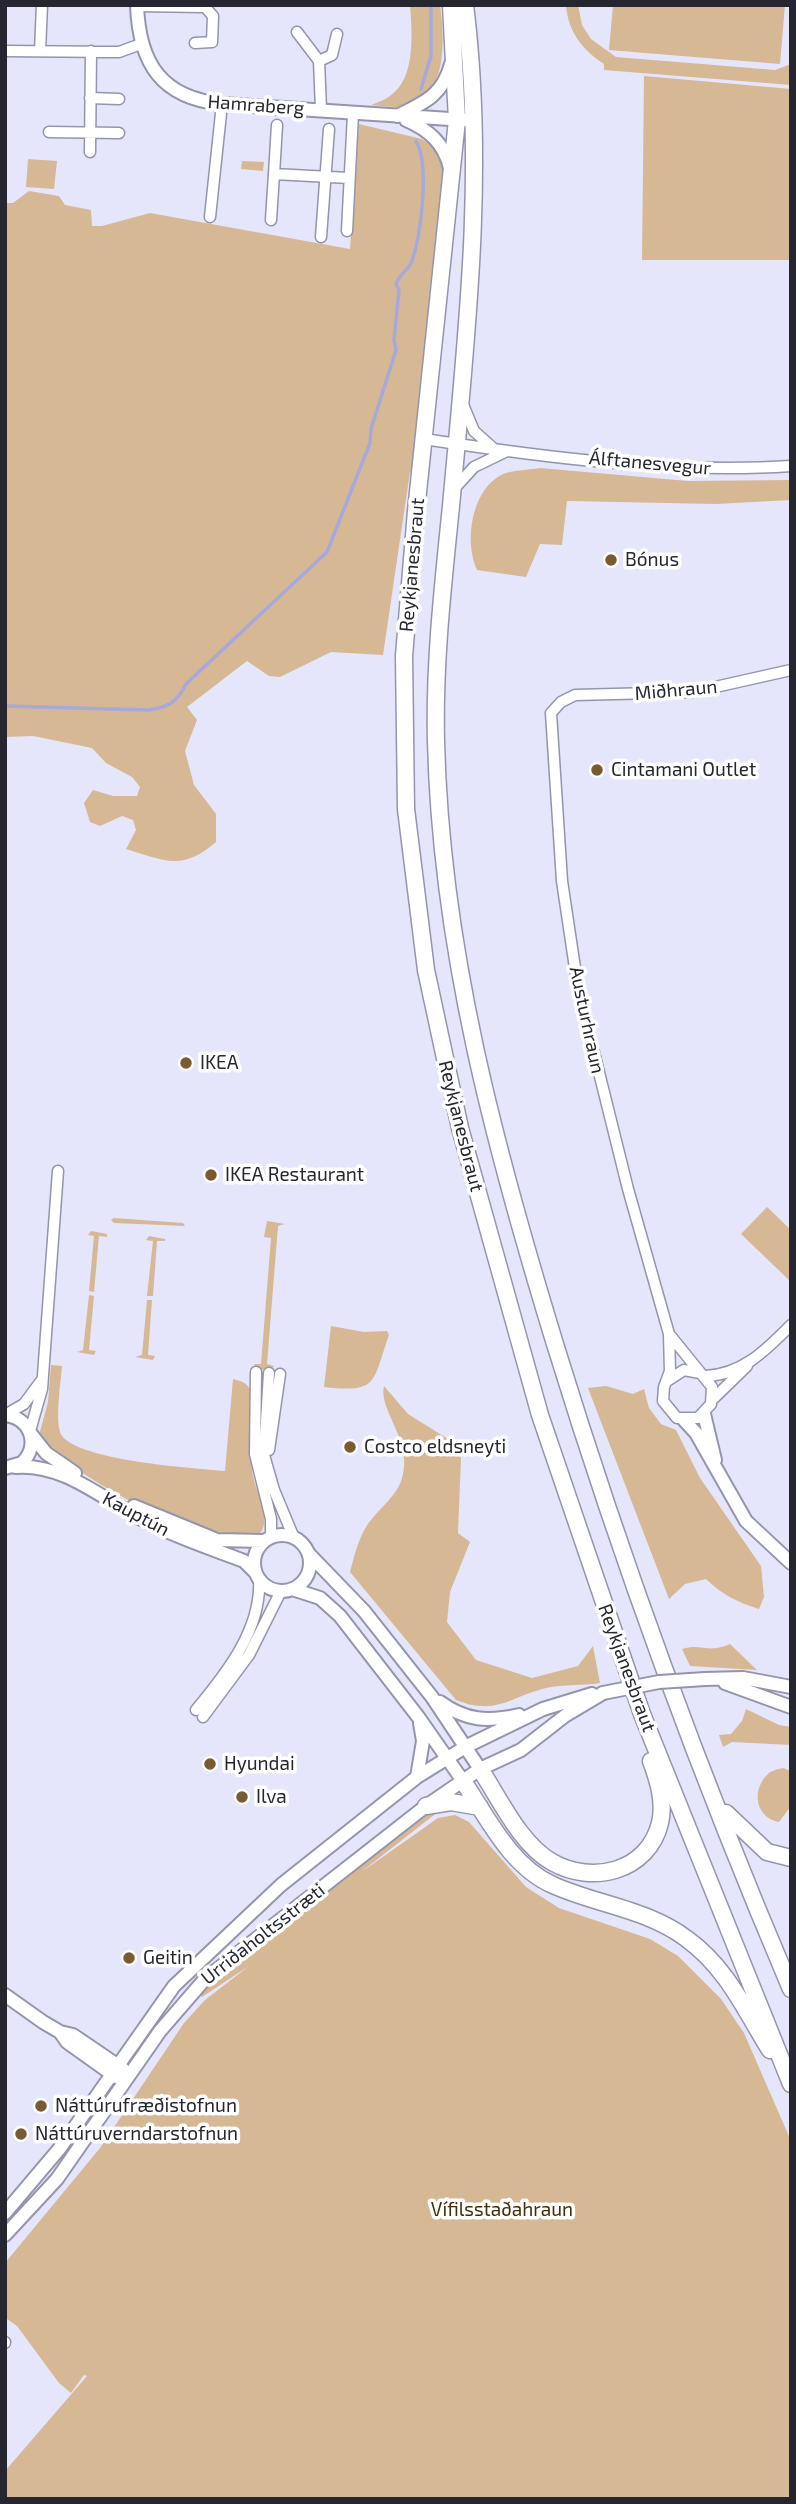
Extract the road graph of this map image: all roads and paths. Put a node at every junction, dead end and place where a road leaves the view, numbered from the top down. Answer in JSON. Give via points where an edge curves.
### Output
{"nodes":[{"id":1,"x":42,"y":5,"type":"edge"},
{"id":2,"x":451,"y":5,"type":"edge"},
{"id":3,"x":465,"y":5,"type":"edge"},
{"id":4,"x":137,"y":6,"type":"edge"},
{"id":5,"x":297,"y":32,"type":"dead end"},
{"id":6,"x":337,"y":34,"type":"dead end"},
{"id":7,"x":194,"y":43,"type":"dead end"},
{"id":8,"x":141,"y":44,"type":"junction"},
{"id":9,"x":455,"y":46,"type":"junction"},
{"id":10,"x":5,"y":51,"type":"edge"},
{"id":11,"x":40,"y":51,"type":"junction"},
{"id":12,"x":91,"y":51,"type":"junction"},
{"id":13,"x":320,"y":61,"type":"junction"},
{"id":14,"x":90,"y":98,"type":"junction"},
{"id":15,"x":119,"y":99,"type":"dead end"},
{"id":16,"x":222,"y":104,"type":"junction"},
{"id":17,"x":321,"y":110,"type":"junction"},
{"id":18,"x":353,"y":114,"type":"junction"},
{"id":19,"x":396,"y":116,"type":"junction"},
{"id":20,"x":457,"y":120,"type":"junction"},
{"id":21,"x":475,"y":121,"type":"junction"},
{"id":22,"x":277,"y":125,"type":"dead end"},
{"id":23,"x":329,"y":129,"type":"dead end"},
{"id":24,"x":49,"y":132,"type":"dead end"},
{"id":25,"x":90,"y":132,"type":"junction"},
{"id":26,"x":120,"y":133,"type":"dead end"},
{"id":27,"x":90,"y":152,"type":"dead end"},
{"id":28,"x":451,"y":171,"type":"junction"},
{"id":29,"x":274,"y":174,"type":"junction"},
{"id":30,"x":326,"y":177,"type":"junction"},
{"id":31,"x":349,"y":178,"type":"junction"},
{"id":32,"x":210,"y":217,"type":"dead end"},
{"id":33,"x":271,"y":219,"type":"dead end"},
{"id":34,"x":347,"y":231,"type":"dead end"},
{"id":35,"x":321,"y":237,"type":"dead end"},
{"id":36,"x":461,"y":398,"type":"junction"},
{"id":37,"x":424,"y":439,"type":"junction"},
{"id":38,"x":457,"y":444,"type":"junction"},
{"id":39,"x":493,"y":448,"type":"junction"},
{"id":40,"x":509,"y":450,"type":"junction"},
{"id":41,"x":791,"y":466,"type":"edge"},
{"id":42,"x":452,"y":491,"type":"junction"},
{"id":43,"x":791,"y":670,"type":"edge"},
{"id":44,"x":561,"y":702,"type":"joint"},
{"id":45,"x":58,"y":1171,"type":"dead end"},
{"id":46,"x":791,"y":1325,"type":"edge"},
{"id":47,"x":669,"y":1334,"type":"junction"},
{"id":48,"x":749,"y":1363,"type":"junction"},
{"id":49,"x":256,"y":1372,"type":"dead end"},
{"id":50,"x":274,"y":1374,"type":"dead end"},
{"id":51,"x":703,"y":1375,"type":"junction"},
{"id":52,"x":41,"y":1381,"type":"junction"},
{"id":53,"x":667,"y":1381,"type":"junction"},
{"id":54,"x":713,"y":1399,"type":"junction"},
{"id":55,"x":704,"y":1414,"type":"junction"},
{"id":56,"x":5,"y":1415,"type":"edge"},
{"id":57,"x":684,"y":1420,"type":"junction"},
{"id":58,"x":31,"y":1433,"type":"junction"},
{"id":59,"x":8,"y":1468,"type":"edge"},
{"id":60,"x":718,"y":1470,"type":"junction"},
{"id":61,"x":295,"y":1538,"type":"junction"},
{"id":62,"x":267,"y":1539,"type":"junction"},
{"id":63,"x":309,"y":1554,"type":"junction"},
{"id":64,"x":791,"y":1563,"type":"edge"},
{"id":65,"x":257,"y":1576,"type":"junction"},
{"id":66,"x":287,"y":1590,"type":"junction"},
{"id":67,"x":603,"y":1605,"type":"junction"},
{"id":68,"x":710,"y":1680,"type":"junction"},
{"id":69,"x":791,"y":1684,"type":"edge"},
{"id":70,"x":603,"y":1693,"type":"junction"},
{"id":71,"x":432,"y":1697,"type":"junction"},
{"id":72,"x":791,"y":1707,"type":"edge"},
{"id":73,"x":543,"y":1709,"type":"junction"},
{"id":74,"x":419,"y":1718,"type":"junction"},
{"id":75,"x":467,"y":1746,"type":"junction"},
{"id":76,"x":448,"y":1759,"type":"junction"},
{"id":77,"x":481,"y":1769,"type":"junction"},
{"id":78,"x":417,"y":1777,"type":"junction"},
{"id":79,"x":463,"y":1781,"type":"junction"},
{"id":80,"x":717,"y":1802,"type":"junction"},
{"id":81,"x":426,"y":1806,"type":"junction"},
{"id":82,"x":480,"y":1807,"type":"junction"},
{"id":83,"x":791,"y":1858,"type":"edge"},
{"id":84,"x":791,"y":1989,"type":"edge"},
{"id":85,"x":5,"y":1995,"type":"edge"},
{"id":86,"x":115,"y":2070,"type":"junction"},
{"id":87,"x":128,"y":2078,"type":"junction"},
{"id":88,"x":789,"y":2080,"type":"edge"},
{"id":89,"x":5,"y":2213,"type":"edge"},
{"id":90,"x":5,"y":2235,"type":"edge"}],
"edges":[{"from":1,"to":11,"type":"street"},
{"from":2,"to":9,"type":"highway","name":"Reykjanesbraut"},
{"from":3,"to":21,"type":"highway","name":"Reykjanesbraut"},
{"from":4,"to":7,"type":"street","via":[[205,7],[213,16],[212,42]]},
{"from":4,"to":8,"type":"street","name":"Hamraberg"},
{"from":5,"to":13,"type":"street"},
{"from":6,"to":13,"type":"street","via":[[332,55]]},
{"from":8,"to":12,"type":"street","via":[[119,52]]},
{"from":8,"to":16,"type":"street","name":"Hamraberg","via":[[163,82],[184,96]]},
{"from":9,"to":19,"type":"street","via":[[438,94]]},
{"from":9,"to":20,"type":"highway","name":"Reykjanesbraut"},
{"from":10,"to":11,"type":"street"},
{"from":11,"to":12,"type":"street"},
{"from":12,"to":14,"type":"street"},
{"from":13,"to":17,"type":"street"},
{"from":14,"to":15,"type":"street"},
{"from":14,"to":25,"type":"street"},
{"from":16,"to":17,"type":"street","name":"Hamraberg"},
{"from":16,"to":32,"type":"street"},
{"from":17,"to":18,"type":"street","name":"Hamraberg"},
{"from":18,"to":19,"type":"street","name":"Hamraberg"},
{"from":18,"to":31,"type":"street"},
{"from":19,"to":20,"type":"street"},
{"from":19,"to":28,"type":"street","via":[[425,128],[437,139]]},
{"from":20,"to":21,"type":"street"},
{"from":20,"to":28,"type":"highway","name":"Reykjanesbraut"},
{"from":21,"to":36,"type":"highway","name":"Reykjanesbraut"},
{"from":22,"to":29,"type":"street"},
{"from":23,"to":30,"type":"street"},
{"from":24,"to":25,"type":"street"},
{"from":25,"to":26,"type":"street"},
{"from":25,"to":27,"type":"street"},
{"from":28,"to":37,"type":"highway","name":"Reykjanesbraut"},
{"from":29,"to":30,"type":"street"},
{"from":29,"to":33,"type":"street"},
{"from":30,"to":31,"type":"street"},
{"from":30,"to":35,"type":"street"},
{"from":31,"to":34,"type":"street"},
{"from":36,"to":38,"type":"highway","name":"Reykjanesbraut"},
{"from":36,"to":39,"type":"street","via":[[474,431]]},
{"from":37,"to":38,"type":"street","name":"Álftanesvegur"},
{"from":37,"to":67,"type":"highway","name":"Reykjanesbraut","via":[[409,583],[403,705],[406,809],[426,970],[452,1097],[485,1222],[540,1415]]},
{"from":38,"to":39,"type":"street","name":"Álftanesvegur"},
{"from":38,"to":42,"type":"highway","name":"Reykjanesbraut"},
{"from":39,"to":40,"type":"street","name":"Álftanesvegur"},
{"from":40,"to":41,"type":"street","name":"Álftanesvegur","via":[[679,467],[740,470]]},
{"from":40,"to":42,"type":"street","via":[[474,467]]},
{"from":42,"to":80,"type":"highway","name":"Reykjanesbraut","via":[[436,669],[436,741],[449,899],[469,1017],[526,1246],[591,1460]]},
{"from":43,"to":44,"type":"street","name":"Miðhraun","via":[[693,692],[575,695]]},
{"from":44,"to":47,"type":"street","name":"Austurhraun","via":[[551,713],[551,737],[562,881],[578,988]]},
{"from":45,"to":52,"type":"street","name":"Kauptún"},
{"from":46,"to":48,"type":"street"},
{"from":47,"to":51,"type":"street","name":"Austurhraun"},
{"from":47,"to":53,"type":"street","name":"Austurhraun"},
{"from":48,"to":51,"type":"street","via":[[718,1376]]},
{"from":48,"to":54,"type":"street"},
{"from":49,"to":62,"type":"street","via":[[256,1454],[271,1519]]},
{"from":50,"to":61,"type":"street","via":[[264,1455]]},
{"from":51,"to":53,"type":"street","via":[[684,1370]]},
{"from":51,"to":54,"type":"street","name":"Austurhraun","via":[[712,1387]]},
{"from":52,"to":56,"type":"street","name":"Kauptún","via":[[24,1404]]},
{"from":52,"to":58,"type":"street","name":"Kauptún"},
{"from":53,"to":57,"type":"street","name":"Austurhraun","via":[[663,1394],[666,1408]]},
{"from":54,"to":55,"type":"street"},
{"from":55,"to":57,"type":"street"},
{"from":55,"to":60,"type":"street","name":"Austurhraun"},
{"from":56,"to":58,"type":"street","name":"Kauptún","via":[[22,1421]]},
{"from":57,"to":60,"type":"street","name":"Austurhraun"},
{"from":58,"to":59,"type":"street","name":"Kauptún","via":[[28,1457]]},
{"from":58,"to":62,"type":"street","name":"Kauptún","via":[[46,1453],[68,1469],[147,1513],[217,1540]]},
{"from":59,"to":65,"type":"street","name":"Kauptún","via":[[38,1466],[64,1474],[143,1520],[244,1561]]},
{"from":60,"to":64,"type":"street","name":"Austurhraun","via":[[746,1521]]},
{"from":61,"to":62,"type":"street","name":"Kauptún"},
{"from":61,"to":63,"type":"street"},
{"from":62,"to":65,"type":"street","via":[[255,1555]]},
{"from":63,"to":66,"type":"street","via":[[306,1579]]},
{"from":63,"to":71,"type":"street","via":[[364,1611]]},
{"from":65,"to":66,"type":"street","name":"Kauptún","via":[[265,1586]]},
{"from":65,"to":66,"type":"street","via":[[257,1605],[246,1637],[200,1714],[249,1655]]},
{"from":66,"to":74,"type":"street","name":"Kauptún","via":[[320,1598],[330,1606]]},
{"from":67,"to":77,"type":"highway","via":[[610,1642],[660,1793],[660,1822],[646,1850],[614,1872],[578,1872],[554,1864],[528,1842]]},
{"from":67,"to":88,"type":"highway","name":"Reykjanesbraut"},
{"from":68,"to":69,"type":"street","via":[[743,1678]]},
{"from":68,"to":70,"type":"street","bridge":true,"via":[[659,1682]]},
{"from":68,"to":72,"type":"street"},
{"from":70,"to":73,"type":"street"},
{"from":70,"to":77,"type":"street","via":[[521,1750]]},
{"from":71,"to":73,"type":"street","via":[[472,1719]]},
{"from":71,"to":75,"type":"street"},
{"from":73,"to":75,"type":"street"},
{"from":74,"to":76,"type":"street","name":"Kauptún"},
{"from":74,"to":78,"type":"street","via":[[423,1741]]},
{"from":75,"to":76,"type":"street"},
{"from":75,"to":77,"type":"street"},
{"from":76,"to":78,"type":"street","name":"Urriðaholtsstræti"},
{"from":76,"to":79,"type":"street","name":"Kauptún"},
{"from":77,"to":79,"type":"street","name":"Urriðaholtsstræti"},
{"from":78,"to":86,"type":"street","name":"Urriðaholtsstræti","via":[[311,1859],[183,1976]]},
{"from":79,"to":81,"type":"street","name":"Urriðaholtsstræti"},
{"from":79,"to":82,"type":"highway"},
{"from":80,"to":83,"type":"highway","via":[[767,1852]]},
{"from":80,"to":84,"type":"highway","name":"Reykjanesbraut"},
{"from":81,"to":82,"type":"highway","via":[[451,1802]]},
{"from":81,"to":87,"type":"street","name":"Urriðaholtsstræti","via":[[205,1979],[172,2015]]},
{"from":82,"to":88,"type":"highway","via":[[508,1849],[551,1885],[651,1919],[688,1939],[730,1981]]},
{"from":85,"to":86,"type":"street","via":[[60,2032],[73,2035]]},
{"from":86,"to":87,"type":"street"},
{"from":86,"to":89,"type":"street","name":"Urriðaholtsstræti","via":[[60,2148]]},
{"from":87,"to":90,"type":"street","name":"Urriðaholtsstræti","via":[[57,2179]]}]}
